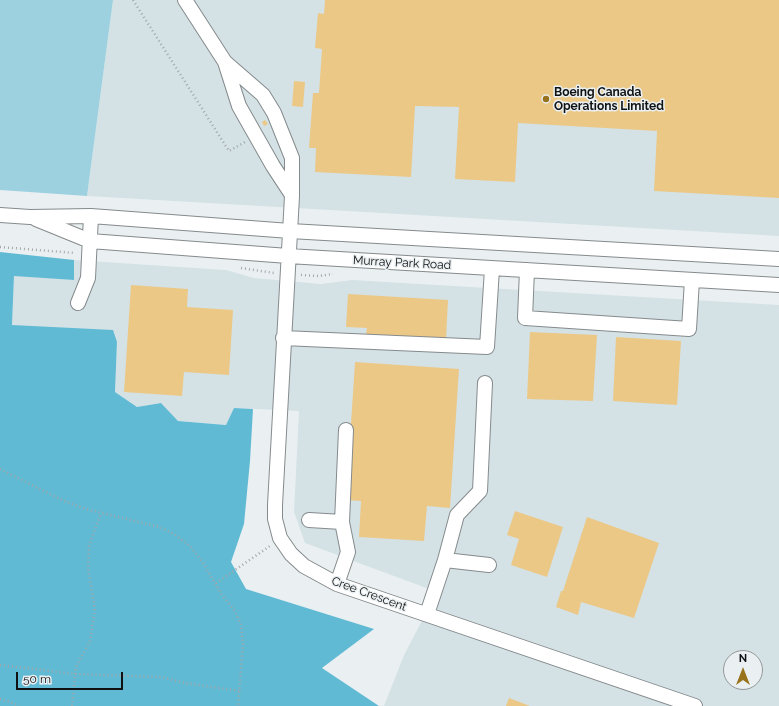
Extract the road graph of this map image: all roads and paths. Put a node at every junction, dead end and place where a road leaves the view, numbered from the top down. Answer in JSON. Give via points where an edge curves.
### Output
{"nodes":[{"id":1,"x":133,"y":0,"type":"edge"},
{"id":2,"x":185,"y":0,"type":"edge"},
{"id":3,"x":225,"y":62,"type":"junction"},
{"id":4,"x":248,"y":141,"type":"dead end"},
{"id":5,"x":292,"y":196,"type":"junction"},
{"id":6,"x":0,"y":215,"type":"edge"},
{"id":7,"x":91,"y":216,"type":"junction"},
{"id":8,"x":30,"y":217,"type":"junction"},
{"id":9,"x":290,"y":230,"type":"junction"},
{"id":10,"x":90,"y":241,"type":"junction"},
{"id":11,"x":288,"y":256,"type":"junction"},
{"id":12,"x":779,"y":259,"type":"edge"},
{"id":13,"x":492,"y":269,"type":"junction"},
{"id":14,"x":527,"y":270,"type":"junction"},
{"id":15,"x":692,"y":280,"type":"junction"},
{"id":16,"x":779,"y":285,"type":"edge"},
{"id":17,"x":78,"y":303,"type":"dead end"},
{"id":18,"x":284,"y":338,"type":"junction"},
{"id":19,"x":485,"y":383,"type":"dead end"},
{"id":20,"x":346,"y":430,"type":"dead end"},
{"id":21,"x":0,"y":469,"type":"edge"},
{"id":22,"x":101,"y":513,"type":"junction"},
{"id":23,"x":309,"y":520,"type":"dead end"},
{"id":24,"x":342,"y":522,"type":"junction"},
{"id":25,"x":280,"y":538,"type":"junction"},
{"id":26,"x":445,"y":560,"type":"junction"},
{"id":27,"x":489,"y":564,"type":"dead end"},
{"id":28,"x":216,"y":583,"type":"junction"},
{"id":29,"x":337,"y":584,"type":"junction"},
{"id":30,"x":426,"y":614,"type":"junction"},
{"id":31,"x":0,"y":665,"type":"edge"},
{"id":32,"x":76,"y":674,"type":"junction"},
{"id":33,"x":239,"y":690,"type":"junction"},
{"id":34,"x":0,"y":700,"type":"edge"},
{"id":35,"x":19,"y":706,"type":"edge"},
{"id":36,"x":72,"y":706,"type":"edge"},
{"id":37,"x":238,"y":706,"type":"edge"},
{"id":38,"x":695,"y":706,"type":"edge"}],
"edges":[{"from":1,"to":4,"type":"path","via":[[228,151]]},
{"from":2,"to":3,"type":"street"},
{"from":3,"to":5,"type":"street","via":[[239,106]]},
{"from":3,"to":5,"type":"street","name":"Cree Crescent","via":[[263,94],[274,113],[292,158]]},
{"from":5,"to":9,"type":"street","name":"Cree Crescent"},
{"from":6,"to":8,"type":"street","name":"Murray Park Road"},
{"from":7,"to":8,"type":"street","name":"Murray Park Road"},
{"from":7,"to":9,"type":"street","name":"Murray Park Road"},
{"from":7,"to":10,"type":"street"},
{"from":8,"to":10,"type":"street","name":"Murray Park Road"},
{"from":9,"to":11,"type":"street","name":"Cree Crescent"},
{"from":9,"to":12,"type":"street","name":"Murray Park Road"},
{"from":10,"to":11,"type":"street","name":"Murray Park Road"},
{"from":10,"to":17,"type":"street","via":[[88,278]]},
{"from":11,"to":13,"type":"street","name":"Murray Park Road"},
{"from":11,"to":18,"type":"street","name":"Cree Crescent"},
{"from":13,"to":14,"type":"street","name":"Murray Park Road"},
{"from":13,"to":18,"type":"street","via":[[487,347]]},
{"from":14,"to":15,"type":"street","name":"Murray Park Road"},
{"from":14,"to":15,"type":"street","via":[[525,318],[689,329]]},
{"from":15,"to":16,"type":"street","name":"Murray Park Road"},
{"from":18,"to":25,"type":"street","name":"Cree Crescent","via":[[274,504]]},
{"from":19,"to":26,"type":"street","via":[[480,491],[457,515]]},
{"from":20,"to":24,"type":"street"},
{"from":21,"to":22,"type":"path","via":[[64,501]]},
{"from":22,"to":28,"type":"path","via":[[160,527],[174,534],[197,554]]},
{"from":22,"to":32,"type":"path","via":[[89,546],[88,569],[95,608],[90,641],[76,667]]},
{"from":23,"to":24,"type":"street"},
{"from":24,"to":29,"type":"street","via":[[348,552]]},
{"from":25,"to":28,"type":"path"},
{"from":25,"to":29,"type":"street","name":"Cree Crescent","via":[[291,554],[304,566]]},
{"from":26,"to":27,"type":"street"},
{"from":26,"to":30,"type":"street"},
{"from":28,"to":33,"type":"path","via":[[235,611],[241,625],[243,644]]},
{"from":29,"to":30,"type":"street","name":"Cree Crescent"},
{"from":30,"to":38,"type":"street","name":"Cree Crescent"},
{"from":31,"to":32,"type":"path"},
{"from":32,"to":33,"type":"path","via":[[161,677]]},
{"from":32,"to":36,"type":"path"},
{"from":33,"to":37,"type":"path"},
{"from":34,"to":35,"type":"path"}]}
